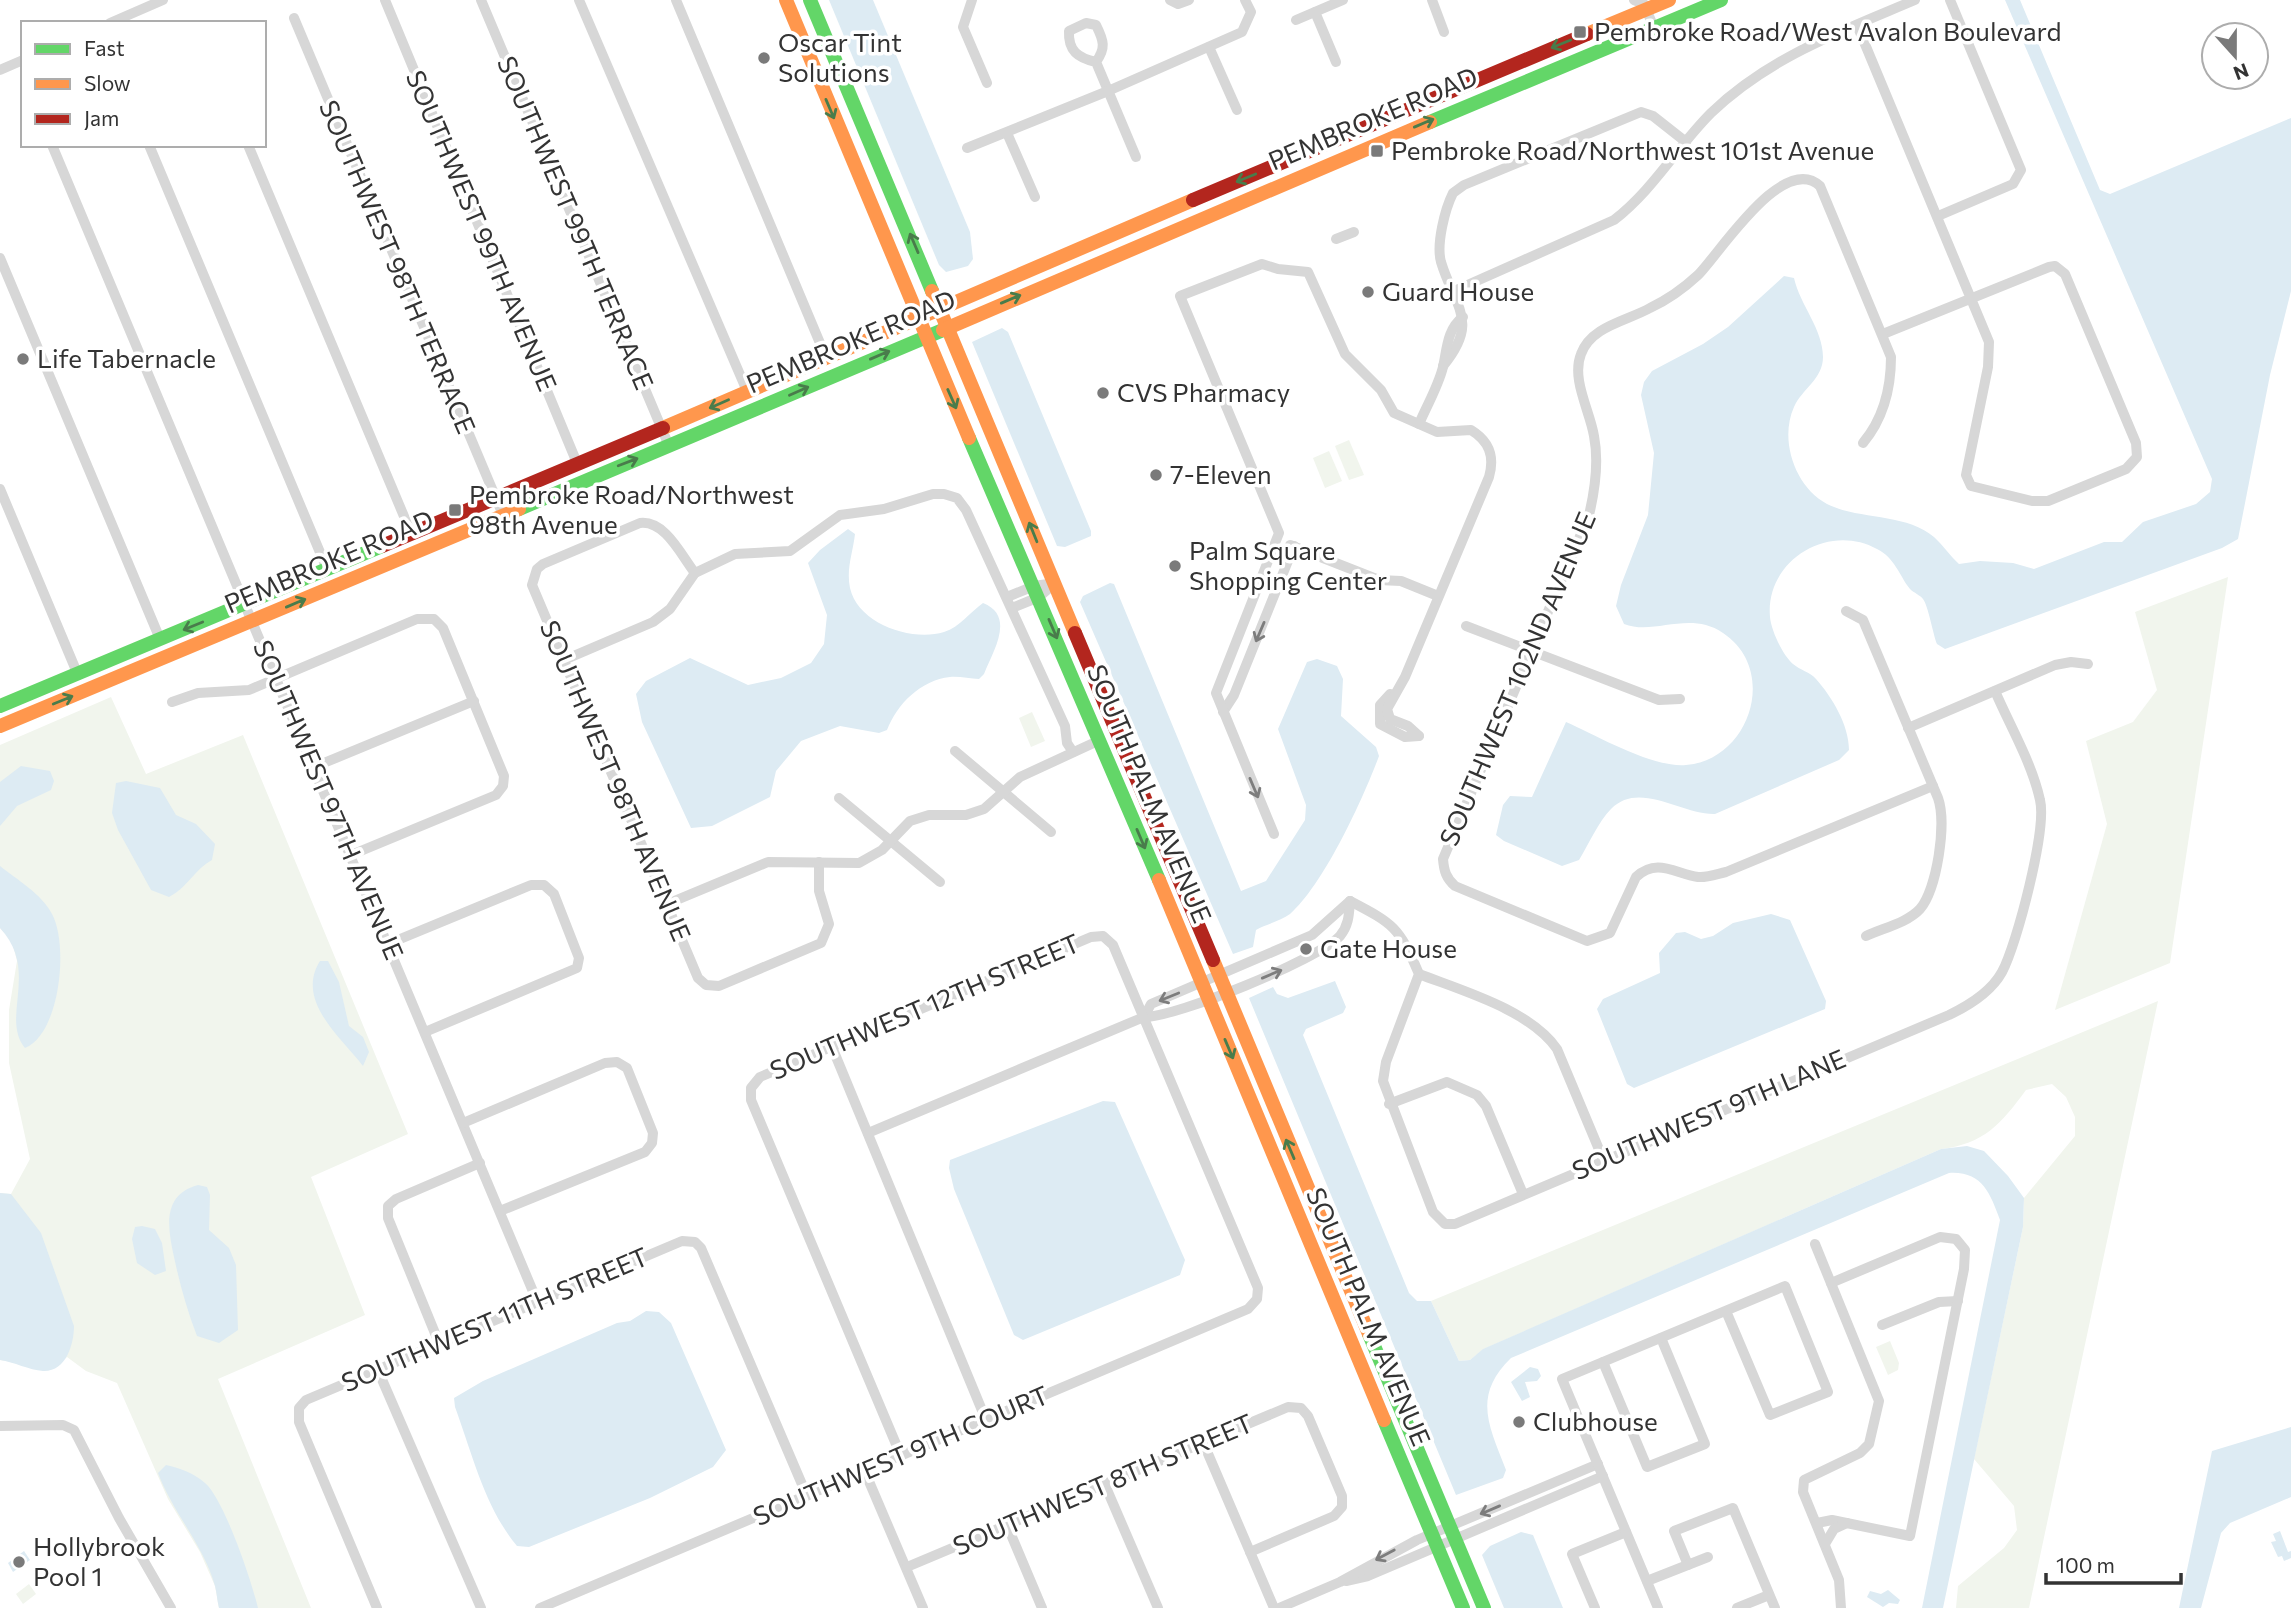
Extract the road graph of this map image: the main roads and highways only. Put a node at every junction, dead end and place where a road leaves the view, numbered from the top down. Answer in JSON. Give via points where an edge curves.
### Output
{"nodes":[{"id":1,"x":786,"y":0,"type":"edge"},
{"id":2,"x":810,"y":0,"type":"edge"},
{"id":3,"x":1669,"y":0,"type":"edge"},
{"id":4,"x":1721,"y":0,"type":"edge"},
{"id":5,"x":1643,"y":3,"type":"edge"},
{"id":6,"x":941,"y":306,"type":"junction"},
{"id":7,"x":916,"y":317,"type":"junction"},
{"id":8,"x":948,"y":326,"type":"junction"},
{"id":9,"x":924,"y":336,"type":"junction"},
{"id":10,"x":0,"y":706,"type":"edge"},
{"id":11,"x":0,"y":726,"type":"edge"},
{"id":12,"x":1463,"y":1608,"type":"edge"},
{"id":13,"x":1484,"y":1608,"type":"edge"}],
"edges":[{"from":1,"to":7,"type":"main road","name":"SOUTH PALM AVENUE","one_way":true},
{"from":6,"to":2,"type":"main road","name":"SOUTH PALM AVENUE","one_way":true},
{"from":3,"to":5,"type":"main road","name":"PEMBROKE ROAD"},
{"from":8,"to":4,"type":"main road","name":"PEMBROKE ROAD","one_way":true},
{"from":5,"to":6,"type":"main road","name":"PEMBROKE ROAD","one_way":true,"via":[[1309,152]]},
{"from":6,"to":7,"type":"main road","name":"PEMBROKE ROAD"},
{"from":6,"to":8,"type":"main road","name":"SOUTH PALM AVENUE"},
{"from":7,"to":9,"type":"main road","name":"SOUTH PALM AVENUE"},
{"from":7,"to":10,"type":"main road","name":"PEMBROKE ROAD","one_way":true,"via":[[662,429]]},
{"from":8,"to":9,"type":"main road","name":"PEMBROKE ROAD"},
{"from":13,"to":8,"type":"main road","name":"SOUTH PALM AVENUE","one_way":true},
{"from":11,"to":9,"type":"main road","name":"PEMBROKE ROAD","one_way":true},
{"from":9,"to":12,"type":"main road","name":"SOUTH PALM AVENUE","one_way":true,"via":[[1037,591]]}]}
